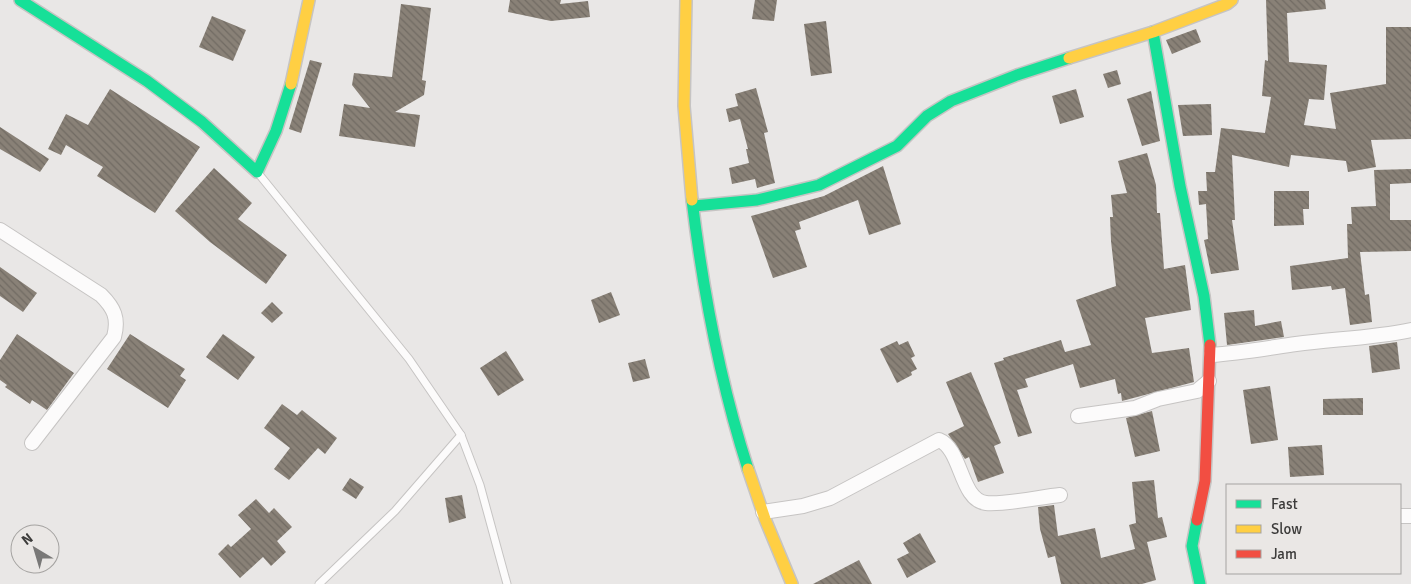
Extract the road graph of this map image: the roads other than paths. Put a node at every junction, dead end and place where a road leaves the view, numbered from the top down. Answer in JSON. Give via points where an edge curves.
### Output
{"nodes":[{"id":1,"x":20,"y":0,"type":"edge"},
{"id":2,"x":309,"y":0,"type":"edge"},
{"id":3,"x":686,"y":0,"type":"edge"},
{"id":4,"x":1232,"y":0,"type":"edge"},
{"id":5,"x":1153,"y":32,"type":"junction"},
{"id":6,"x":257,"y":172,"type":"junction"},
{"id":7,"x":694,"y":206,"type":"junction"},
{"id":8,"x":0,"y":230,"type":"edge"},
{"id":9,"x":1411,"y":330,"type":"edge"},
{"id":10,"x":1211,"y":355,"type":"junction"},
{"id":11,"x":1210,"y":381,"type":"junction"},
{"id":12,"x":1078,"y":416,"type":"dead end"},
{"id":13,"x":461,"y":435,"type":"junction"},
{"id":14,"x":32,"y":443,"type":"dead end"},
{"id":15,"x":1060,"y":495,"type":"dead end"},
{"id":16,"x":762,"y":512,"type":"junction"},
{"id":17,"x":318,"y":584,"type":"edge"},
{"id":18,"x":507,"y":584,"type":"edge"},
{"id":19,"x":792,"y":584,"type":"edge"},
{"id":20,"x":1200,"y":584,"type":"edge"}],
"edges":[{"from":1,"to":6,"type":"street","via":[[147,81],[202,122]]},
{"from":2,"to":6,"type":"street","via":[[286,106]]},
{"from":3,"to":7,"type":"street","via":[[685,120]]},
{"from":4,"to":5,"type":"street"},
{"from":5,"to":7,"type":"street","via":[[1017,75],[951,101],[927,116],[897,146],[819,185],[757,200]]},
{"from":5,"to":10,"type":"street","via":[[1180,186],[1204,296]]},
{"from":6,"to":13,"type":"lane","via":[[409,359]]},
{"from":7,"to":16,"type":"street","via":[[695,234],[710,315],[739,439]]},
{"from":8,"to":14,"type":"street","via":[[100,295],[112,306],[118,322],[114,337]]},
{"from":9,"to":10,"type":"street"},
{"from":10,"to":11,"type":"street"},
{"from":11,"to":12,"type":"street","via":[[1197,391],[1158,399],[1135,408]]},
{"from":11,"to":20,"type":"street","via":[[1205,481],[1192,546]]},
{"from":13,"to":17,"type":"lane","via":[[396,511]]},
{"from":13,"to":18,"type":"lane","via":[[480,484]]},
{"from":15,"to":16,"type":"street","via":[[985,503],[972,494],[950,448],[939,440],[830,498]]},
{"from":16,"to":19,"type":"street"}]}
